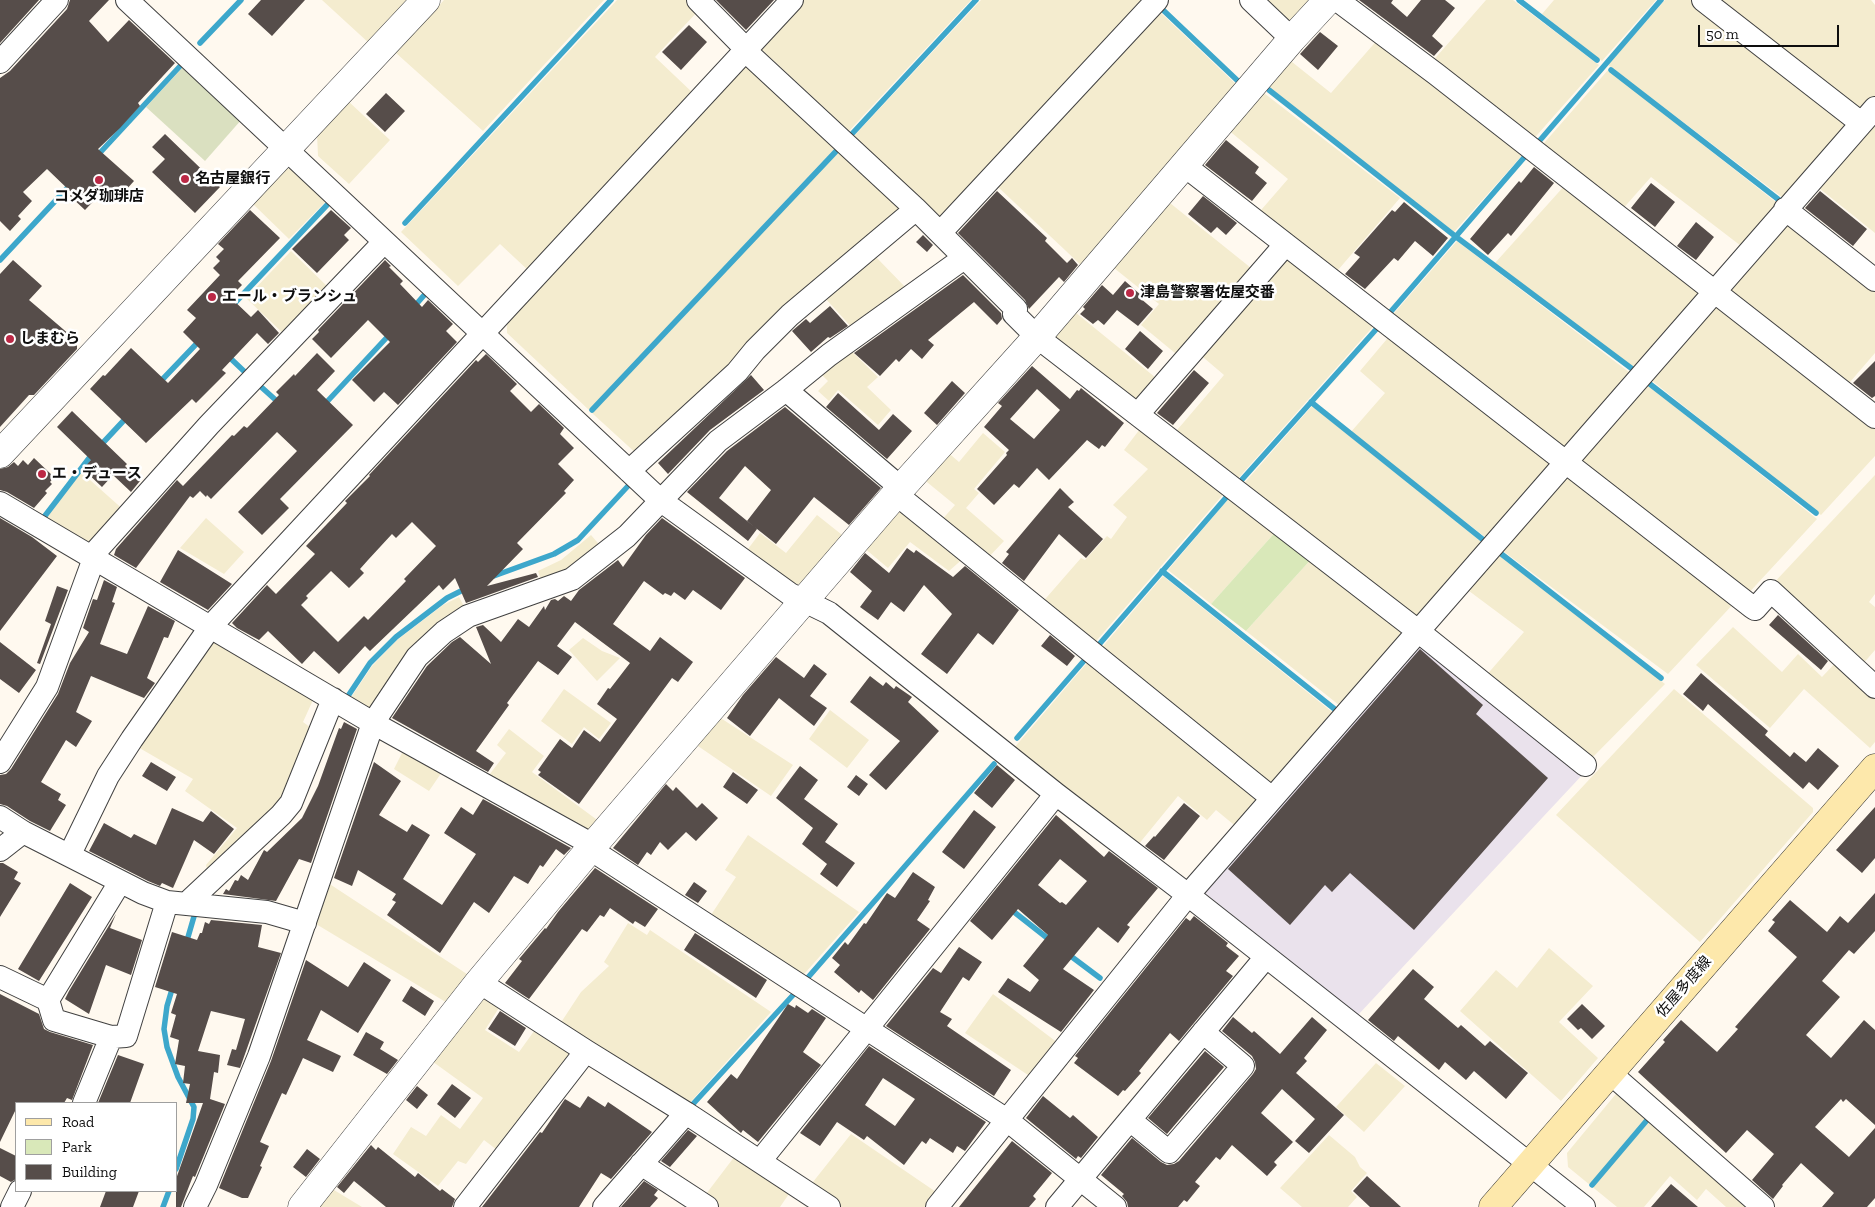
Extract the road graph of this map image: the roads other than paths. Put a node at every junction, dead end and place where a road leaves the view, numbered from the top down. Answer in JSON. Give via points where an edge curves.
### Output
{"nodes":[{"id":1,"x":57,"y":0,"type":"edge"},
{"id":2,"x":127,"y":0,"type":"edge"},
{"id":3,"x":426,"y":0,"type":"edge"},
{"id":4,"x":698,"y":0,"type":"edge"},
{"id":5,"x":792,"y":0,"type":"edge"},
{"id":6,"x":1157,"y":0,"type":"edge"},
{"id":7,"x":1251,"y":0,"type":"edge"},
{"id":8,"x":1328,"y":0,"type":"edge"},
{"id":9,"x":1337,"y":0,"type":"edge"},
{"id":10,"x":1703,"y":0,"type":"edge"},
{"id":11,"x":1292,"y":39,"type":"junction"},
{"id":12,"x":746,"y":49,"type":"junction"},
{"id":13,"x":0,"y":62,"type":"edge"},
{"id":14,"x":1868,"y":115,"type":"edge"},
{"id":15,"x":287,"y":150,"type":"junction"},
{"id":16,"x":1185,"y":166,"type":"junction"},
{"id":17,"x":916,"y":209,"type":"junction"},
{"id":18,"x":1786,"y":210,"type":"junction"},
{"id":19,"x":940,"y":233,"type":"junction"},
{"id":20,"x":384,"y":242,"type":"junction"},
{"id":21,"x":1285,"y":245,"type":"junction"},
{"id":22,"x":964,"y":258,"type":"junction"},
{"id":23,"x":1875,"y":280,"type":"edge"},
{"id":24,"x":1714,"y":291,"type":"junction"},
{"id":25,"x":483,"y":334,"type":"junction"},
{"id":26,"x":1037,"y":337,"type":"junction"},
{"id":27,"x":786,"y":390,"type":"junction"},
{"id":28,"x":1138,"y":414,"type":"junction"},
{"id":29,"x":1875,"y":417,"type":"edge"},
{"id":30,"x":0,"y":454,"type":"edge"},
{"id":31,"x":1564,"y":462,"type":"junction"},
{"id":32,"x":629,"y":471,"type":"junction"},
{"id":33,"x":898,"y":491,"type":"junction"},
{"id":34,"x":660,"y":500,"type":"junction"},
{"id":35,"x":0,"y":503,"type":"edge"},
{"id":36,"x":94,"y":558,"type":"junction"},
{"id":37,"x":804,"y":602,"type":"junction"},
{"id":38,"x":211,"y":626,"type":"junction"},
{"id":39,"x":1418,"y":631,"type":"junction"},
{"id":40,"x":1875,"y":687,"type":"edge"},
{"id":41,"x":333,"y":699,"type":"junction"},
{"id":42,"x":373,"y":722,"type":"junction"},
{"id":43,"x":0,"y":762,"type":"edge"},
{"id":44,"x":1585,"y":765,"type":"dead end"},
{"id":45,"x":1875,"y":768,"type":"edge"},
{"id":46,"x":1056,"y":794,"type":"junction"},
{"id":47,"x":1272,"y":798,"type":"junction"},
{"id":48,"x":0,"y":817,"type":"edge"},
{"id":49,"x":23,"y":832,"type":"junction"},
{"id":50,"x":592,"y":847,"type":"junction"},
{"id":51,"x":0,"y":850,"type":"edge"},
{"id":52,"x":70,"y":854,"type":"junction"},
{"id":53,"x":120,"y":882,"type":"junction"},
{"id":54,"x":1188,"y":895,"type":"junction"},
{"id":55,"x":176,"y":903,"type":"junction"},
{"id":56,"x":305,"y":922,"type":"junction"},
{"id":57,"x":1266,"y":957,"type":"junction"},
{"id":58,"x":0,"y":977,"type":"edge"},
{"id":59,"x":479,"y":982,"type":"junction"},
{"id":60,"x":48,"y":1000,"type":"junction"},
{"id":61,"x":867,"y":1029,"type":"junction"},
{"id":62,"x":1203,"y":1032,"type":"junction"},
{"id":63,"x":111,"y":1037,"type":"junction"},
{"id":64,"x":586,"y":1051,"type":"junction"},
{"id":65,"x":1610,"y":1072,"type":"junction"},
{"id":66,"x":84,"y":1102,"type":"edge"},
{"id":67,"x":686,"y":1113,"type":"junction"},
{"id":68,"x":1007,"y":1120,"type":"junction"},
{"id":69,"x":1130,"y":1120,"type":"junction"},
{"id":70,"x":760,"y":1161,"type":"junction"},
{"id":71,"x":641,"y":1164,"type":"junction"},
{"id":72,"x":1530,"y":1164,"type":"junction"},
{"id":73,"x":1080,"y":1179,"type":"junction"},
{"id":74,"x":20,"y":1192,"type":"edge"},
{"id":75,"x":683,"y":1201,"type":"edge"},
{"id":76,"x":12,"y":1207,"type":"edge"},
{"id":77,"x":195,"y":1207,"type":"edge"},
{"id":78,"x":302,"y":1207,"type":"edge"},
{"id":79,"x":464,"y":1207,"type":"edge"},
{"id":80,"x":604,"y":1207,"type":"edge"},
{"id":81,"x":707,"y":1207,"type":"edge"},
{"id":82,"x":829,"y":1207,"type":"edge"},
{"id":83,"x":937,"y":1207,"type":"edge"},
{"id":84,"x":1057,"y":1207,"type":"edge"},
{"id":85,"x":1115,"y":1207,"type":"edge"},
{"id":86,"x":1493,"y":1207,"type":"edge"},
{"id":87,"x":1584,"y":1207,"type":"edge"},
{"id":88,"x":1763,"y":1207,"type":"edge"}],
"edges":[{"from":1,"to":13,"type":"street"},
{"from":2,"to":15,"type":"street"},
{"from":3,"to":15,"type":"street"},
{"from":4,"to":12,"type":"street"},
{"from":5,"to":12,"type":"street"},
{"from":6,"to":19,"type":"street"},
{"from":7,"to":11,"type":"street"},
{"from":8,"to":11,"type":"street"},
{"from":9,"to":24,"type":"street"},
{"from":10,"to":14,"type":"street"},
{"from":11,"to":16,"type":"street"},
{"from":12,"to":17,"type":"street"},
{"from":12,"to":25,"type":"street"},
{"from":14,"to":18,"type":"street"},
{"from":15,"to":20,"type":"street"},
{"from":15,"to":30,"type":"street"},
{"from":16,"to":21,"type":"street"},
{"from":16,"to":26,"type":"street"},
{"from":17,"to":19,"type":"street"},
{"from":17,"to":32,"type":"street","via":[[790,314],[737,372]]},
{"from":18,"to":23,"type":"street"},
{"from":18,"to":24,"type":"street"},
{"from":19,"to":22,"type":"street"},
{"from":20,"to":25,"type":"street"},
{"from":20,"to":36,"type":"street","via":[[209,426],[97,550]]},
{"from":21,"to":28,"type":"street"},
{"from":21,"to":31,"type":"street"},
{"from":22,"to":26,"type":"street","via":[[1016,309],[1014,314]]},
{"from":22,"to":27,"type":"street"},
{"from":24,"to":29,"type":"street"},
{"from":24,"to":31,"type":"street"},
{"from":25,"to":32,"type":"street"},
{"from":25,"to":38,"type":"street"},
{"from":26,"to":28,"type":"street"},
{"from":26,"to":33,"type":"street"},
{"from":27,"to":33,"type":"street"},
{"from":27,"to":34,"type":"street","via":[[718,441]]},
{"from":28,"to":39,"type":"street"},
{"from":31,"to":39,"type":"street"},
{"from":31,"to":40,"type":"street","via":[[1755,609],[1771,591]]},
{"from":32,"to":34,"type":"street"},
{"from":33,"to":37,"type":"street"},
{"from":33,"to":47,"type":"street"},
{"from":34,"to":37,"type":"street"},
{"from":34,"to":42,"type":"street","via":[[627,536],[572,579],[468,616],[444,632],[417,657]]},
{"from":35,"to":36,"type":"street"},
{"from":36,"to":38,"type":"street"},
{"from":36,"to":43,"type":"street","via":[[47,687]]},
{"from":37,"to":46,"type":"street","via":[[829,613]]},
{"from":37,"to":50,"type":"street"},
{"from":38,"to":41,"type":"street"},
{"from":38,"to":52,"type":"street","via":[[108,776]]},
{"from":39,"to":44,"type":"street"},
{"from":39,"to":47,"type":"street"},
{"from":41,"to":42,"type":"street"},
{"from":41,"to":55,"type":"street","via":[[291,803]]},
{"from":42,"to":50,"type":"street"},
{"from":42,"to":56,"type":"street"},
{"from":45,"to":65,"type":"main road","name":"佐屋多度線"},
{"from":46,"to":54,"type":"street"},
{"from":46,"to":61,"type":"street"},
{"from":47,"to":54,"type":"street"},
{"from":48,"to":49,"type":"street"},
{"from":49,"to":51,"type":"street"},
{"from":49,"to":52,"type":"street"},
{"from":50,"to":59,"type":"street"},
{"from":50,"to":61,"type":"street"},
{"from":52,"to":53,"type":"street"},
{"from":53,"to":55,"type":"street"},
{"from":53,"to":60,"type":"street"},
{"from":54,"to":57,"type":"street"},
{"from":54,"to":68,"type":"street"},
{"from":55,"to":56,"type":"street","via":[[267,912]]},
{"from":55,"to":63,"type":"street","via":[[126,1036]]},
{"from":56,"to":77,"type":"street","via":[[260,1056]]},
{"from":57,"to":62,"type":"street"},
{"from":57,"to":72,"type":"street"},
{"from":58,"to":60,"type":"street"},
{"from":59,"to":64,"type":"street"},
{"from":59,"to":78,"type":"street"},
{"from":60,"to":63,"type":"street","via":[[54,1020]]},
{"from":61,"to":68,"type":"street"},
{"from":61,"to":70,"type":"street"},
{"from":62,"to":69,"type":"street"},
{"from":62,"to":69,"type":"street","via":[[1243,1066],[1169,1152]]},
{"from":63,"to":66,"type":"street"},
{"from":64,"to":67,"type":"street"},
{"from":64,"to":79,"type":"street"},
{"from":65,"to":72,"type":"main road","name":"佐屋多度線"},
{"from":65,"to":88,"type":"street"},
{"from":67,"to":70,"type":"street"},
{"from":67,"to":71,"type":"street"},
{"from":68,"to":73,"type":"street"},
{"from":68,"to":83,"type":"street"},
{"from":69,"to":73,"type":"street"},
{"from":70,"to":82,"type":"street"},
{"from":71,"to":75,"type":"street"},
{"from":71,"to":80,"type":"street"},
{"from":72,"to":86,"type":"main road","name":"佐屋多度線"},
{"from":72,"to":87,"type":"street"},
{"from":73,"to":84,"type":"street"},
{"from":73,"to":85,"type":"street"},
{"from":74,"to":76,"type":"street"},
{"from":75,"to":81,"type":"street"}]}
